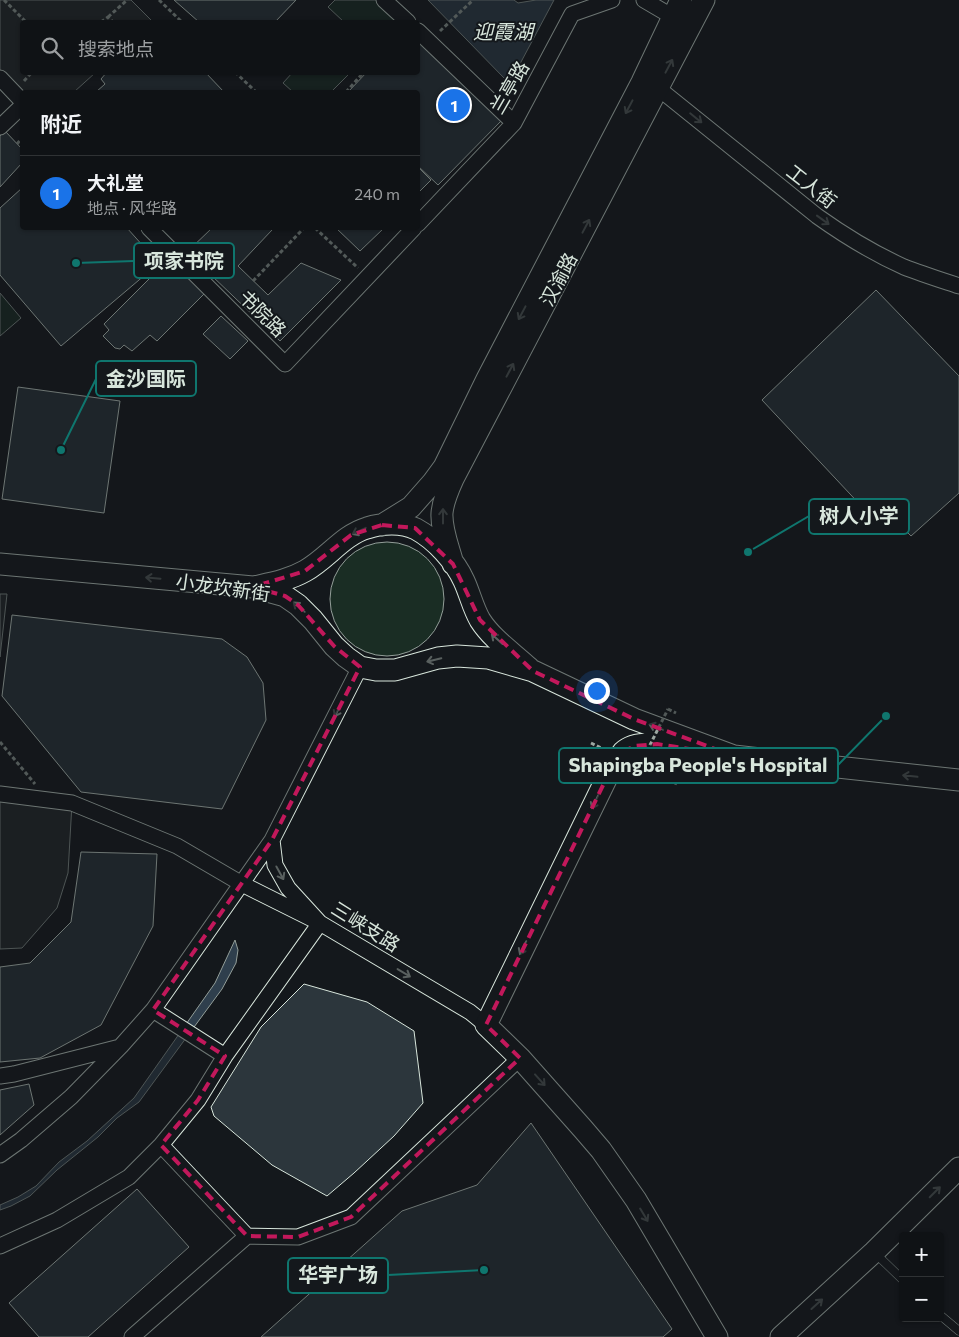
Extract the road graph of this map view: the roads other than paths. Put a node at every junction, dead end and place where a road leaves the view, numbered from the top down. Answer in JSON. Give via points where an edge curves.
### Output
{"nodes":[{"id":1,"x":384,"y":0,"type":"edge"},
{"id":2,"x":612,"y":0,"type":"edge"},
{"id":3,"x":644,"y":0,"type":"edge"},
{"id":4,"x":704,"y":0,"type":"edge"},
{"id":5,"x":666,"y":6,"type":"edge"},
{"id":6,"x":406,"y":20,"type":"edge"},
{"id":7,"x":420,"y":33,"type":"edge"},
{"id":8,"x":0,"y":78,"type":"edge"},
{"id":9,"x":658,"y":88,"type":"junction"},
{"id":10,"x":20,"y":98,"type":"edge"},
{"id":11,"x":20,"y":108,"type":"edge"},
{"id":12,"x":514,"y":123,"type":"junction"},
{"id":13,"x":0,"y":127,"type":"edge"},
{"id":14,"x":420,"y":222,"type":"edge"},
{"id":15,"x":151,"y":230,"type":"edge"},
{"id":16,"x":412,"y":230,"type":"edge"},
{"id":17,"x":959,"y":286,"type":"edge"},
{"id":18,"x":382,"y":525,"type":"junction"},
{"id":19,"x":0,"y":564,"type":"edge"},
{"id":20,"x":453,"y":564,"type":"junction"},
{"id":21,"x":253,"y":587,"type":"junction"},
{"id":22,"x":360,"y":667,"type":"junction"},
{"id":23,"x":533,"y":671,"type":"junction"},
{"id":24,"x":734,"y":756,"type":"junction"},
{"id":25,"x":959,"y":780,"type":"edge"},
{"id":26,"x":0,"y":794,"type":"edge"},
{"id":27,"x":272,"y":840,"type":"junction"},
{"id":28,"x":242,"y":884,"type":"junction"},
{"id":29,"x":320,"y":923,"type":"junction"},
{"id":30,"x":153,"y":1010,"type":"junction"},
{"id":31,"x":486,"y":1025,"type":"junction"},
{"id":32,"x":122,"y":1046,"type":"junction"},
{"id":33,"x":225,"y":1056,"type":"junction"},
{"id":34,"x":520,"y":1058,"type":"junction"},
{"id":35,"x":0,"y":1076,"type":"edge"},
{"id":36,"x":160,"y":1145,"type":"junction"},
{"id":37,"x":0,"y":1155,"type":"edge"},
{"id":38,"x":959,"y":1168,"type":"edge"},
{"id":39,"x":247,"y":1236,"type":"junction"},
{"id":40,"x":0,"y":1246,"type":"edge"},
{"id":41,"x":874,"y":1252,"type":"junction"},
{"id":42,"x":900,"y":1277,"type":"edge"},
{"id":43,"x":944,"y":1318,"type":"edge"},
{"id":44,"x":959,"y":1331,"type":"edge"},
{"id":45,"x":132,"y":1337,"type":"edge"},
{"id":46,"x":718,"y":1337,"type":"edge"},
{"id":47,"x":781,"y":1337,"type":"edge"},
{"id":48,"x":954,"y":1337,"type":"edge"}],
"edges":[{"from":1,"to":6,"type":"street"},
{"from":2,"to":12,"type":"street","name":"兰亭路","via":[[572,14]]},
{"from":3,"to":5,"type":"street"},
{"from":9,"to":4,"type":"main road","name":"汉渝路","one_way":true},
{"from":5,"to":18,"type":"main road","name":"汉渝路","one_way":true,"via":[[642,82],[444,467],[411,507]]},
{"from":7,"to":12,"type":"street"},
{"from":8,"to":10,"type":"street"},
{"from":9,"to":17,"type":"street","name":"工人街","one_way":true,"via":[[843,235],[906,267]]},
{"from":20,"to":9,"type":"main road","name":"汉渝路","one_way":true,"via":[[442,514],[453,479]]},
{"from":11,"to":13,"type":"street"},
{"from":12,"to":14,"type":"street","name":"兰亭路"},
{"from":15,"to":16,"type":"street","name":"书院路","via":[[285,364]]},
{"from":18,"to":20,"type":"main road","via":[[415,528],[440,548]]},
{"from":18,"to":21,"type":"main road","one_way":true,"via":[[352,535],[305,571]]},
{"from":21,"to":19,"type":"main road","name":"小龙坎新街","one_way":true},
{"from":23,"to":20,"type":"main road","one_way":true,"via":[[480,620],[464,580]]},
{"from":22,"to":21,"type":"main road","name":"小龙坎新街","one_way":true,"via":[[334,646],[298,605],[285,596]]},
{"from":23,"to":22,"type":"main road","one_way":true,"via":[[488,658],[457,656],[395,670]]},
{"from":22,"to":27,"type":"street","one_way":true},
{"from":24,"to":23,"type":"main road","one_way":true,"via":[[634,719]]},
{"from":25,"to":24,"type":"main road","one_way":true},
{"from":24,"to":31,"type":"main road","one_way":true,"via":[[657,744],[635,746],[624,751],[611,769]]},
{"from":26,"to":28,"type":"street","via":[[72,803],[177,846]]},
{"from":27,"to":28,"type":"street"},
{"from":27,"to":29,"type":"street","name":"三峡支路","one_way":true,"via":[[275,865],[288,888]]},
{"from":28,"to":29,"type":"street"},
{"from":28,"to":30,"type":"street"},
{"from":29,"to":31,"type":"street","name":"三峡支路","one_way":true,"via":[[470,1012]]},
{"from":29,"to":33,"type":"street"},
{"from":30,"to":32,"type":"street"},
{"from":30,"to":33,"type":"street"},
{"from":31,"to":34,"type":"main road"},
{"from":32,"to":35,"type":"street"},
{"from":32,"to":37,"type":"street","via":[[71,1098]]},
{"from":33,"to":36,"type":"street","via":[[198,1100]]},
{"from":34,"to":39,"type":"street","via":[[351,1217],[298,1237]]},
{"from":34,"to":46,"type":"main road","one_way":true,"via":[[584,1129],[618,1174]]},
{"from":36,"to":39,"type":"street"},
{"from":36,"to":40,"type":"street","via":[[129,1177],[57,1220]]},
{"from":41,"to":38,"type":"main road","one_way":true},
{"from":39,"to":45,"type":"street"},
{"from":41,"to":42,"type":"lane"},
{"from":47,"to":41,"type":"main road","one_way":true},
{"from":43,"to":44,"type":"lane"},
{"from":44,"to":48,"type":"lane"}]}
